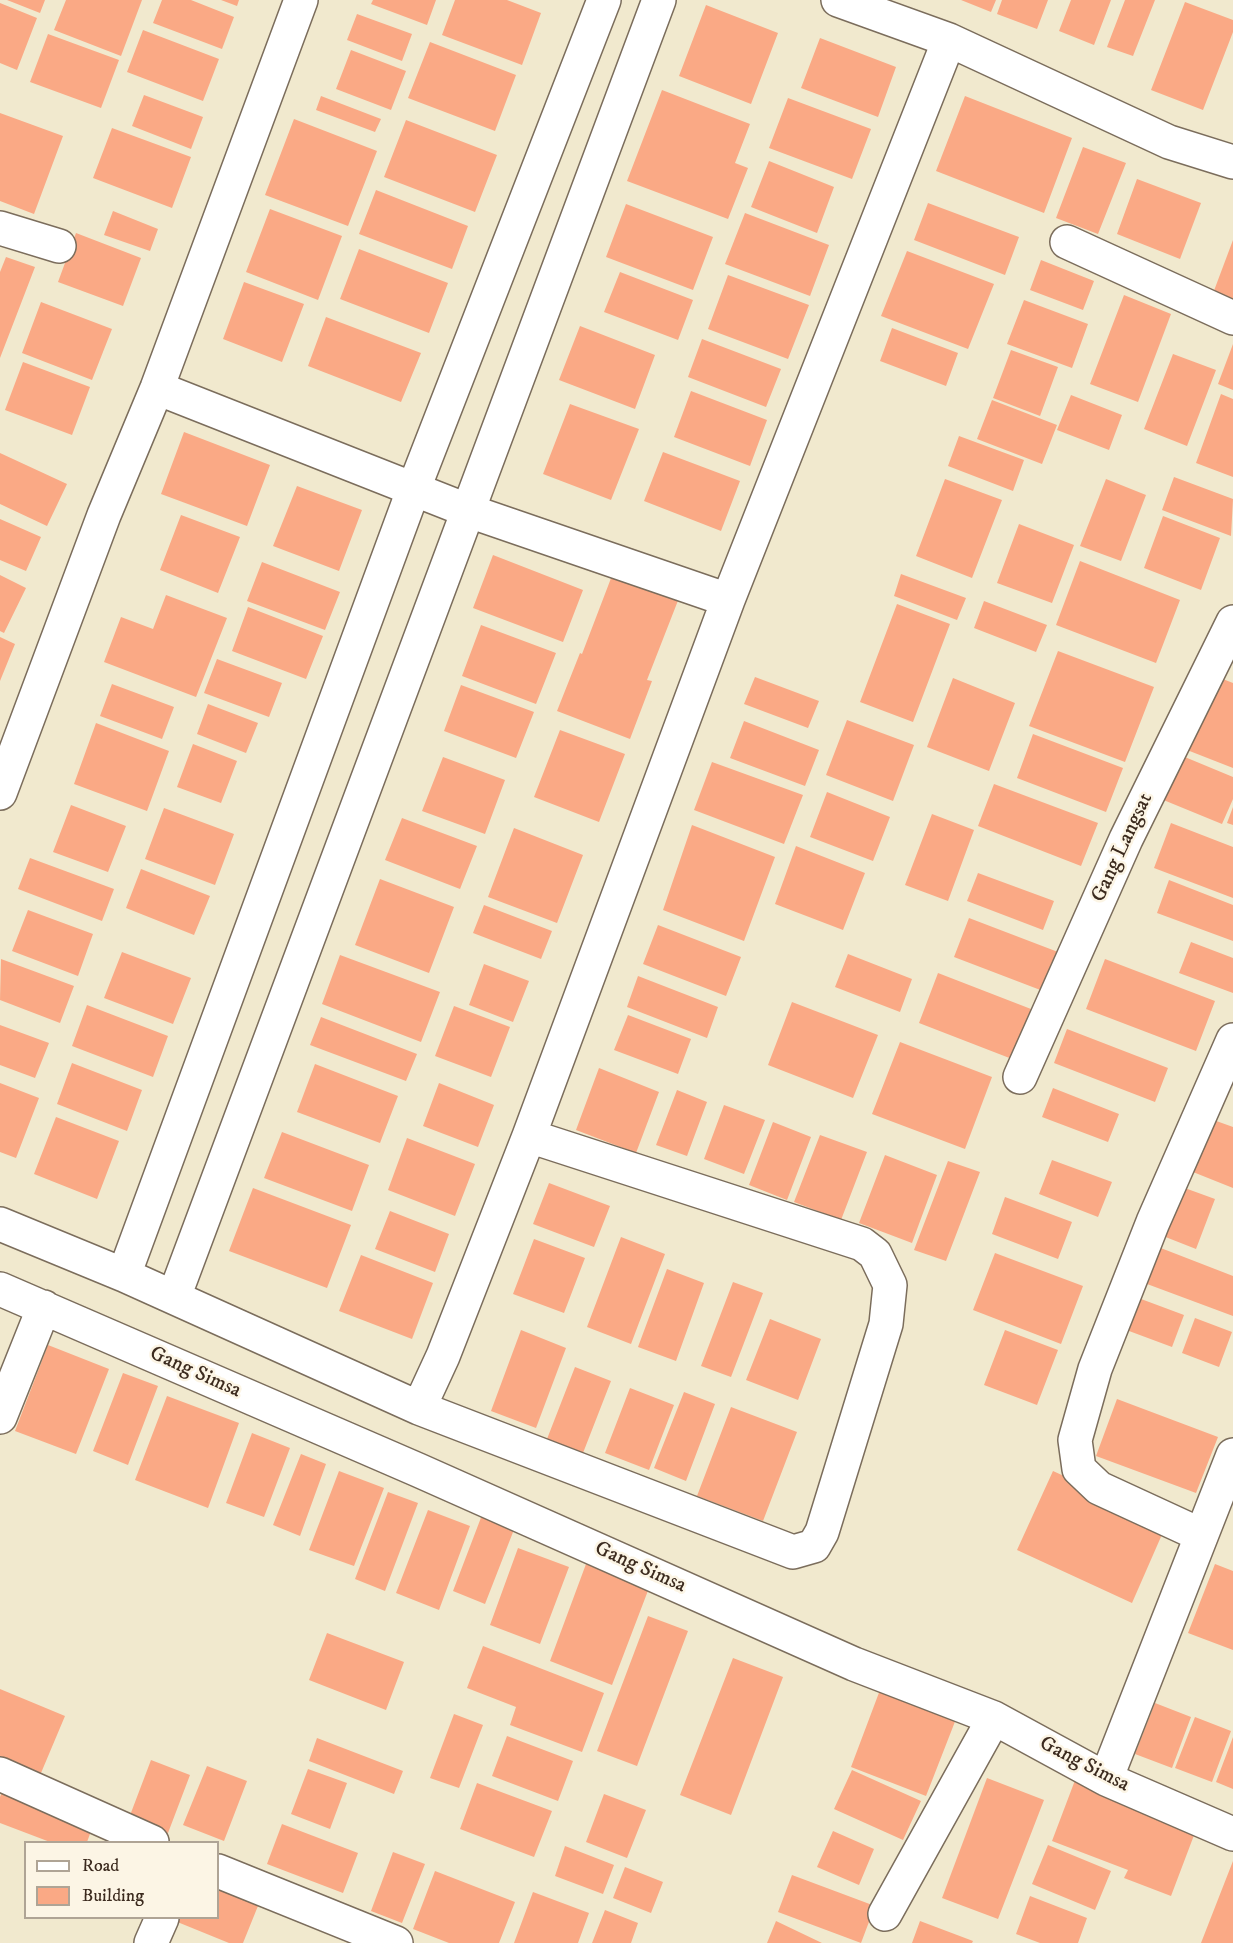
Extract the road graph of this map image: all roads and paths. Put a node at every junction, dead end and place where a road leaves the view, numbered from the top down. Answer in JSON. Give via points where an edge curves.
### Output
{"nodes":[{"id":1,"x":301,"y":0,"type":"edge"},
{"id":2,"x":604,"y":0,"type":"edge"},
{"id":3,"x":659,"y":0,"type":"edge"},
{"id":4,"x":838,"y":0,"type":"edge"},
{"id":5,"x":949,"y":40,"type":"junction"},
{"id":6,"x":1233,"y":162,"type":"edge"},
{"id":7,"x":0,"y":228,"type":"edge"},
{"id":8,"x":1067,"y":242,"type":"dead end"},
{"id":9,"x":59,"y":246,"type":"dead end"},
{"id":10,"x":1233,"y":318,"type":"edge"},
{"id":11,"x":157,"y":388,"type":"junction"},
{"id":12,"x":414,"y":488,"type":"junction"},
{"id":13,"x":469,"y":511,"type":"junction"},
{"id":14,"x":728,"y":600,"type":"junction"},
{"id":15,"x":1233,"y":622,"type":"edge"},
{"id":16,"x":0,"y":793,"type":"edge"},
{"id":17,"x":1233,"y":1040,"type":"edge"},
{"id":18,"x":1020,"y":1077,"type":"dead end"},
{"id":19,"x":1222,"y":1096,"type":"edge"},
{"id":20,"x":529,"y":1136,"type":"junction"},
{"id":21,"x":0,"y":1224,"type":"edge"},
{"id":22,"x":124,"y":1275,"type":"junction"},
{"id":23,"x":0,"y":1289,"type":"edge"},
{"id":24,"x":174,"y":1297,"type":"junction"},
{"id":25,"x":44,"y":1307,"type":"junction"},
{"id":26,"x":418,"y":1408,"type":"junction"},
{"id":27,"x":0,"y":1417,"type":"edge"},
{"id":28,"x":1233,"y":1455,"type":"edge"},
{"id":29,"x":1201,"y":1535,"type":"junction"},
{"id":30,"x":994,"y":1718,"type":"junction"},
{"id":31,"x":0,"y":1774,"type":"edge"},
{"id":32,"x":1106,"y":1779,"type":"junction"},
{"id":33,"x":1233,"y":1834,"type":"edge"},
{"id":34,"x":150,"y":1841,"type":"edge"},
{"id":35,"x":219,"y":1872,"type":"edge"},
{"id":36,"x":885,"y":1914,"type":"dead end"},
{"id":37,"x":161,"y":1919,"type":"edge"},
{"id":38,"x":340,"y":1933,"type":"edge"},
{"id":39,"x":151,"y":1943,"type":"edge"},
{"id":40,"x":396,"y":1943,"type":"edge"}],
"edges":[{"from":1,"to":11,"type":"street"},
{"from":2,"to":12,"type":"street"},
{"from":3,"to":13,"type":"street"},
{"from":4,"to":5,"type":"street"},
{"from":5,"to":6,"type":"street","via":[[1169,142]]},
{"from":5,"to":14,"type":"street"},
{"from":7,"to":9,"type":"street"},
{"from":8,"to":10,"type":"street"},
{"from":11,"to":12,"type":"street"},
{"from":11,"to":16,"type":"street","via":[[104,515]]},
{"from":12,"to":13,"type":"street"},
{"from":12,"to":22,"type":"street"},
{"from":13,"to":14,"type":"street"},
{"from":13,"to":24,"type":"street"},
{"from":14,"to":20,"type":"street"},
{"from":15,"to":18,"type":"street","name":"Gang Langsat","via":[[1126,839]]},
{"from":17,"to":19,"type":"street"},
{"from":19,"to":29,"type":"street","via":[[1153,1222],[1095,1368],[1075,1440],[1079,1469],[1099,1488]]},
{"from":20,"to":26,"type":"street","via":[[443,1356]]},
{"from":20,"to":26,"type":"street","via":[[862,1244],[875,1254],[890,1285],[886,1324],[822,1532],[814,1546],[793,1551]]},
{"from":21,"to":22,"type":"street"},
{"from":22,"to":24,"type":"street"},
{"from":23,"to":25,"type":"street","name":"Gang Simsa"},
{"from":24,"to":26,"type":"street"},
{"from":25,"to":27,"type":"street"},
{"from":25,"to":30,"type":"street","name":"Gang Simsa","via":[[854,1664]]},
{"from":28,"to":29,"type":"street"},
{"from":29,"to":32,"type":"street"},
{"from":30,"to":32,"type":"street","name":"Gang Simsa"},
{"from":30,"to":36,"type":"street"},
{"from":31,"to":34,"type":"street"},
{"from":32,"to":33,"type":"street","name":"Gang Simsa"},
{"from":35,"to":38,"type":"street"},
{"from":37,"to":39,"type":"street"},
{"from":38,"to":40,"type":"street"}]}
